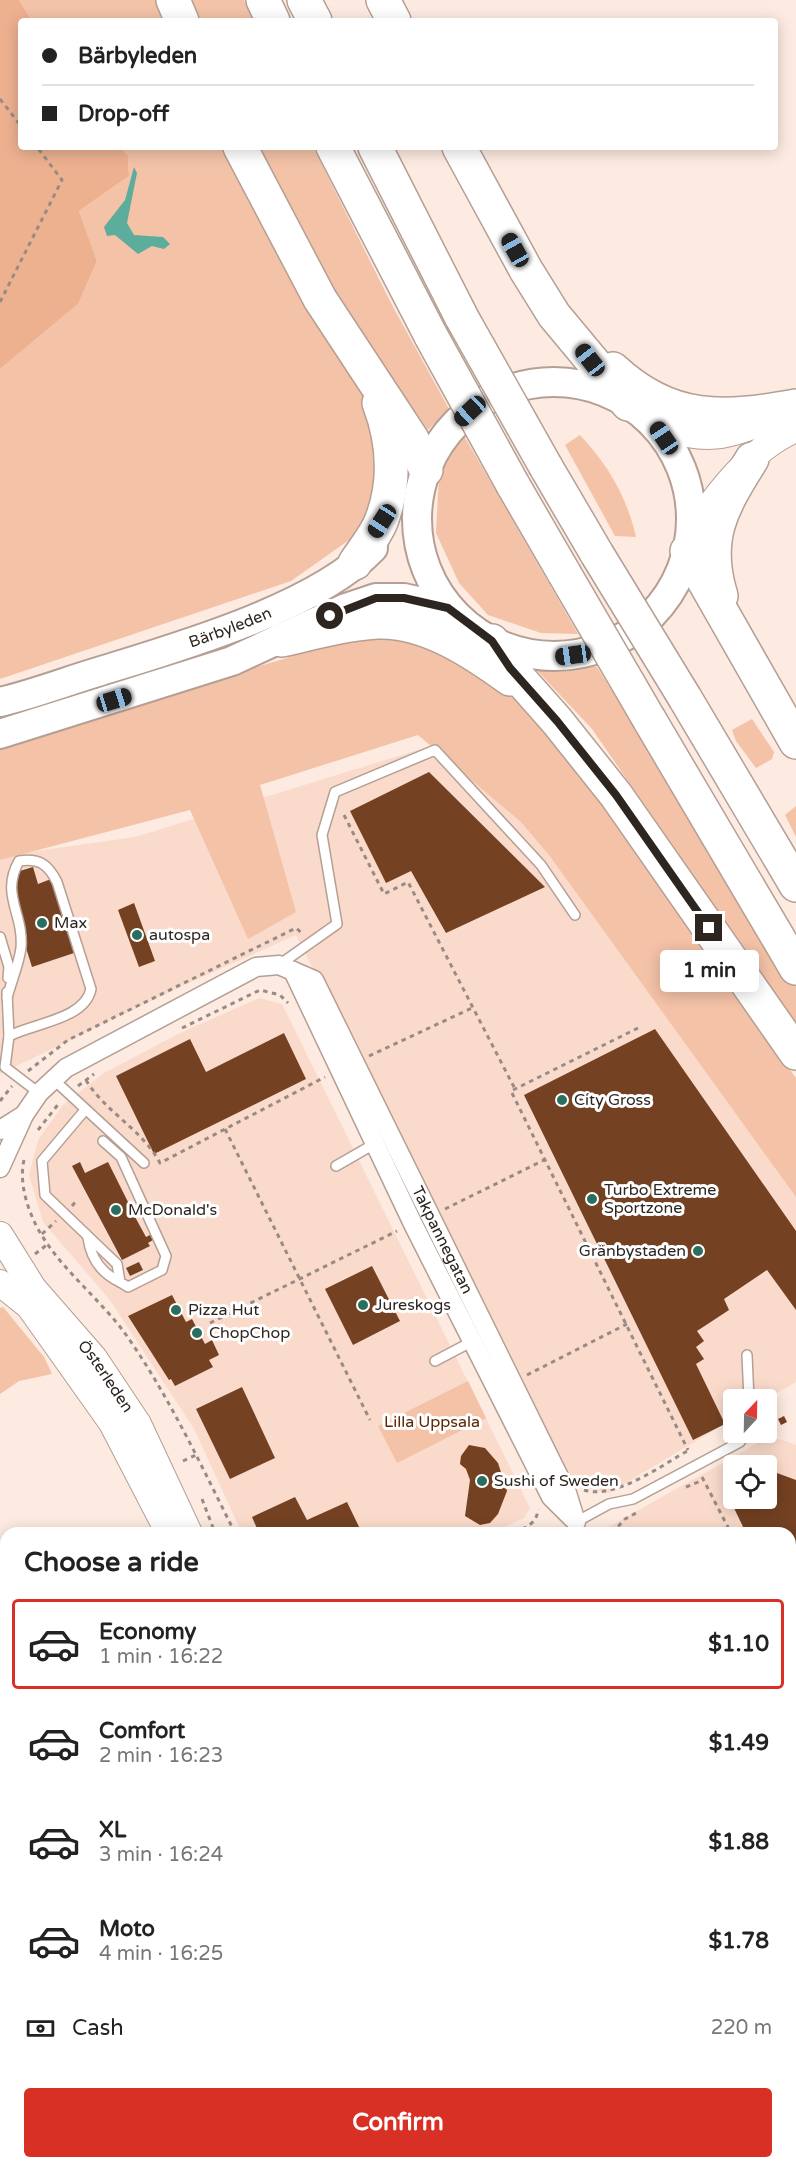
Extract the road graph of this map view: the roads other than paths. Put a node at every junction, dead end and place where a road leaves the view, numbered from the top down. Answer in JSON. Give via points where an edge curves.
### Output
{"nodes":[{"id":1,"x":173,"y":0,"type":"edge"},
{"id":2,"x":263,"y":0,"type":"edge"},
{"id":3,"x":304,"y":0,"type":"edge"},
{"id":4,"x":384,"y":0,"type":"edge"},
{"id":5,"x":181,"y":18,"type":"edge"},
{"id":6,"x":272,"y":18,"type":"edge"},
{"id":7,"x":313,"y":18,"type":"edge"},
{"id":8,"x":393,"y":18,"type":"edge"},
{"id":9,"x":242,"y":150,"type":"edge"},
{"id":10,"x":335,"y":150,"type":"edge"},
{"id":11,"x":377,"y":150,"type":"edge"},
{"id":12,"x":461,"y":150,"type":"edge"},
{"id":13,"x":554,"y":315,"type":"junction"},
{"id":14,"x":369,"y":373,"type":"junction"},
{"id":15,"x":628,"y":404,"type":"junction"},
{"id":16,"x":796,"y":407,"type":"edge"},
{"id":17,"x":655,"y":424,"type":"junction"},
{"id":18,"x":796,"y":429,"type":"edge"},
{"id":19,"x":752,"y":459,"type":"junction"},
{"id":20,"x":423,"y":479,"type":"junction"},
{"id":21,"x":689,"y":542,"type":"junction"},
{"id":22,"x":355,"y":563,"type":"junction"},
{"id":23,"x":448,"y":608,"type":"junction"},
{"id":24,"x":733,"y":634,"type":"junction"},
{"id":25,"x":282,"y":640,"type":"junction"},
{"id":26,"x":492,"y":641,"type":"junction"},
{"id":27,"x":0,"y":702,"type":"edge"},
{"id":28,"x":540,"y":702,"type":"junction"},
{"id":29,"x":0,"y":735,"type":"edge"},
{"id":30,"x":796,"y":742,"type":"edge"},
{"id":31,"x":796,"y":885,"type":"edge"},
{"id":32,"x":575,"y":915,"type":"dead end"},
{"id":33,"x":0,"y":937,"type":"edge"},
{"id":34,"x":286,"y":968,"type":"junction"},
{"id":35,"x":796,"y":968,"type":"edge"},
{"id":36,"x":7,"y":998,"type":"junction"},
{"id":37,"x":9,"y":1036,"type":"junction"},
{"id":38,"x":796,"y":1053,"type":"edge"},
{"id":39,"x":2,"y":1066,"type":"edge"},
{"id":40,"x":53,"y":1079,"type":"junction"},
{"id":41,"x":39,"y":1093,"type":"junction"},
{"id":42,"x":85,"y":1110,"type":"junction"},
{"id":43,"x":24,"y":1115,"type":"junction"},
{"id":44,"x":0,"y":1130,"type":"edge"},
{"id":45,"x":383,"y":1139,"type":"junction"},
{"id":46,"x":103,"y":1141,"type":"dead end"},
{"id":47,"x":144,"y":1163,"type":"dead end"},
{"id":48,"x":336,"y":1166,"type":"dead end"},
{"id":49,"x":0,"y":1168,"type":"edge"},
{"id":50,"x":0,"y":1235,"type":"edge"},
{"id":51,"x":87,"y":1238,"type":"junction"},
{"id":52,"x":120,"y":1282,"type":"junction"},
{"id":53,"x":0,"y":1283,"type":"edge"},
{"id":54,"x":480,"y":1338,"type":"junction"},
{"id":55,"x":747,"y":1354,"type":"dead end"},
{"id":56,"x":435,"y":1361,"type":"dead end"},
{"id":57,"x":749,"y":1389,"type":"edge"},
{"id":58,"x":738,"y":1443,"type":"edge"},
{"id":59,"x":166,"y":1527,"type":"edge"},
{"id":60,"x":186,"y":1527,"type":"edge"},
{"id":61,"x":573,"y":1527,"type":"edge"},
{"id":62,"x":576,"y":1527,"type":"edge"}],
"edges":[{"from":1,"to":5,"type":"highway"},
{"from":2,"to":6,"type":"highway"},
{"from":3,"to":7,"type":"highway"},
{"from":4,"to":8,"type":"highway"},
{"from":9,"to":14,"type":"highway","via":[[320,299]]},
{"from":10,"to":35,"type":"highway","bridge":true,"via":[[513,484]]},
{"from":11,"to":31,"type":"highway","bridge":true,"via":[[462,318],[546,467]]},
{"from":12,"to":13,"type":"highway"},
{"from":13,"to":15,"type":"highway"},
{"from":13,"to":16,"type":"highway","via":[[617,373],[661,402],[700,415],[743,415]]},
{"from":14,"to":20,"type":"highway","via":[[412,439]]},
{"from":14,"to":22,"type":"highway","via":[[385,418],[392,458],[390,492],[382,521]]},
{"from":15,"to":17,"type":"main road","name":"Bärbyleden"},
{"from":15,"to":20,"type":"main road","name":"Bärbyleden","via":[[591,386],[557,381],[501,391],[450,430],[437,447]]},
{"from":16,"to":17,"type":"main road","via":[[725,436],[685,435]]},
{"from":17,"to":21,"type":"main road","via":[[683,471],[690,505]]},
{"from":18,"to":19,"type":"main road"},
{"from":19,"to":21,"type":"main road","via":[[713,502]]},
{"from":19,"to":24,"type":"highway","via":[[729,496],[713,541],[719,589]]},
{"from":20,"to":22,"type":"main road","name":"Bärbyleden","via":[[395,524]]},
{"from":20,"to":23,"type":"main road","via":[[416,537],[424,569]]},
{"from":21,"to":24,"type":"highway"},
{"from":21,"to":26,"type":"main road","via":[[677,577],[660,606],[639,629],[622,640],[591,652],[555,657],[522,652]]},
{"from":22,"to":27,"type":"main road","name":"Bärbyleden","via":[[285,605],[222,631]]},
{"from":23,"to":25,"type":"main road","name":"Bärbyleden","via":[[404,598],[376,598],[346,608]]},
{"from":23,"to":26,"type":"main road"},
{"from":24,"to":30,"type":"highway"},
{"from":25,"to":28,"type":"highway","via":[[378,622],[410,626],[470,652]]},
{"from":25,"to":29,"type":"main road","name":"Bärbyleden","via":[[154,688]]},
{"from":26,"to":28,"type":"highway"},
{"from":28,"to":38,"type":"highway","via":[[616,795]]},
{"from":32,"to":34,"type":"lane","via":[[541,865],[435,750],[335,792],[322,835],[337,924]]},
{"from":33,"to":36,"type":"lane","via":[[9,967]]},
{"from":34,"to":40,"type":"street","via":[[256,967],[182,1004]]},
{"from":34,"to":45,"type":"street","name":"Takpannegatan"},
{"from":36,"to":37,"type":"lane"},
{"from":36,"to":37,"type":"lane","via":[[21,949],[4,892],[5,880],[19,861],[40,861],[50,868],[57,882],[91,989],[89,1000],[78,1010]]},
{"from":37,"to":39,"type":"lane"},
{"from":39,"to":41,"type":"lane"},
{"from":40,"to":41,"type":"street"},
{"from":40,"to":42,"type":"lane"},
{"from":41,"to":43,"type":"street"},
{"from":42,"to":47,"type":"lane"},
{"from":42,"to":51,"type":"lane","via":[[42,1161],[45,1195]]},
{"from":43,"to":44,"type":"street"},
{"from":43,"to":49,"type":"street"},
{"from":45,"to":48,"type":"lane"},
{"from":45,"to":54,"type":"street","name":"Takpannegatan"},
{"from":46,"to":52,"type":"lane","via":[[121,1157],[166,1256],[162,1270],[128,1287]]},
{"from":50,"to":60,"type":"main road","name":"Österleden","via":[[33,1288],[94,1358],[138,1424]]},
{"from":51,"to":52,"type":"lane","via":[[91,1255],[107,1276]]},
{"from":51,"to":52,"type":"lane","via":[[117,1264]]},
{"from":53,"to":59,"type":"main road","name":"Österleden","via":[[29,1306],[112,1423]]},
{"from":54,"to":56,"type":"lane"},
{"from":54,"to":61,"type":"street","name":"Takpannegatan","via":[[567,1494]]},
{"from":55,"to":57,"type":"lane"},
{"from":58,"to":62,"type":"lane","via":[[633,1499],[609,1504]]}]}
